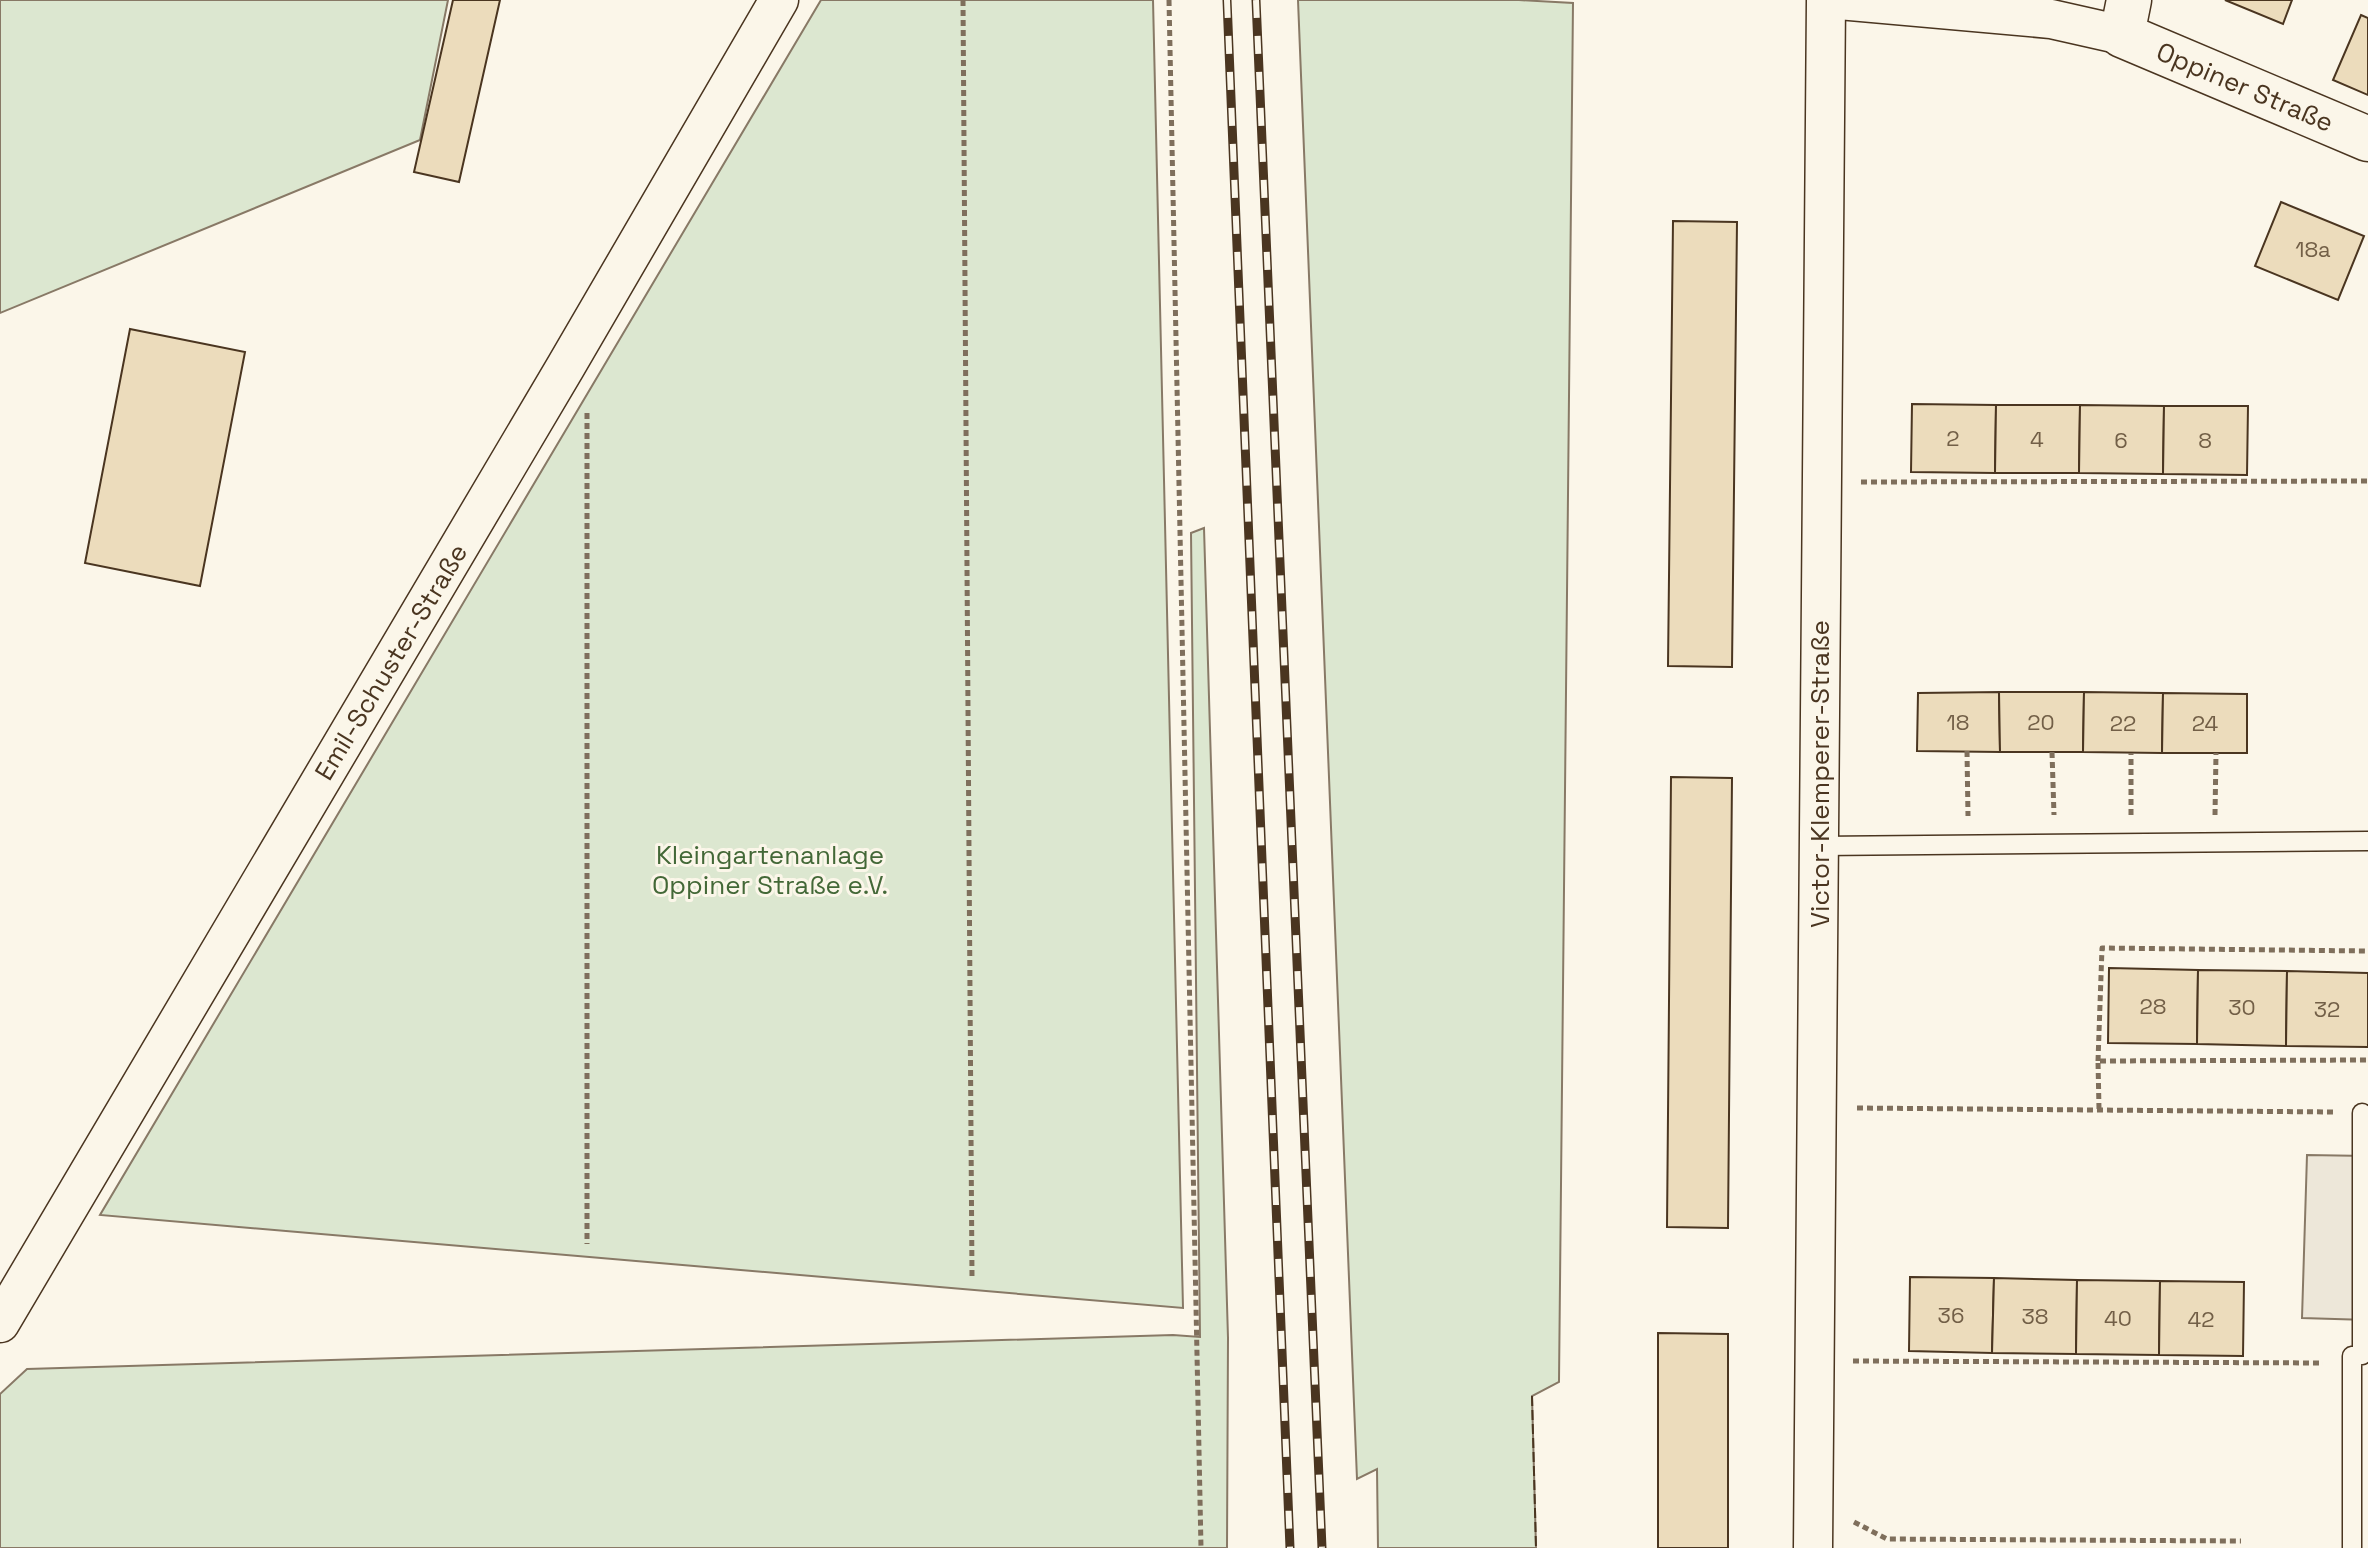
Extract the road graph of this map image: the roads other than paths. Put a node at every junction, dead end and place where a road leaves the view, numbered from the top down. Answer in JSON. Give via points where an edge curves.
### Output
{"nodes":[{"id":1,"x":779,"y":0,"type":"edge"},
{"id":2,"x":1826,"y":0,"type":"edge"},
{"id":3,"x":1839,"y":0,"type":"edge"},
{"id":4,"x":2126,"y":18,"type":"edge"},
{"id":5,"x":2368,"y":139,"type":"edge"},
{"id":6,"x":2368,"y":841,"type":"edge"},
{"id":7,"x":1819,"y":846,"type":"junction"},
{"id":8,"x":2362,"y":1113,"type":"road end"},
{"id":9,"x":0,"y":1323,"type":"edge"},
{"id":10,"x":1814,"y":1535,"type":"edge"},
{"id":11,"x":2352,"y":1548,"type":"edge"}],
"edges":[{"from":1,"to":9,"type":"street","name":"Emil-Schuster-Straße"},
{"from":2,"to":7,"type":"street","name":"Victor-Klemperer-Straße"},
{"from":3,"to":4,"type":"street","via":[[2051,19]]},
{"from":4,"to":5,"type":"street","name":"Oppiner Straße"},
{"from":6,"to":7,"type":"lane"},
{"from":7,"to":10,"type":"street","name":"Victor-Klemperer-Straße"},
{"from":8,"to":11,"type":"lane","via":[[2362,1355],[2352,1356]]}]}
